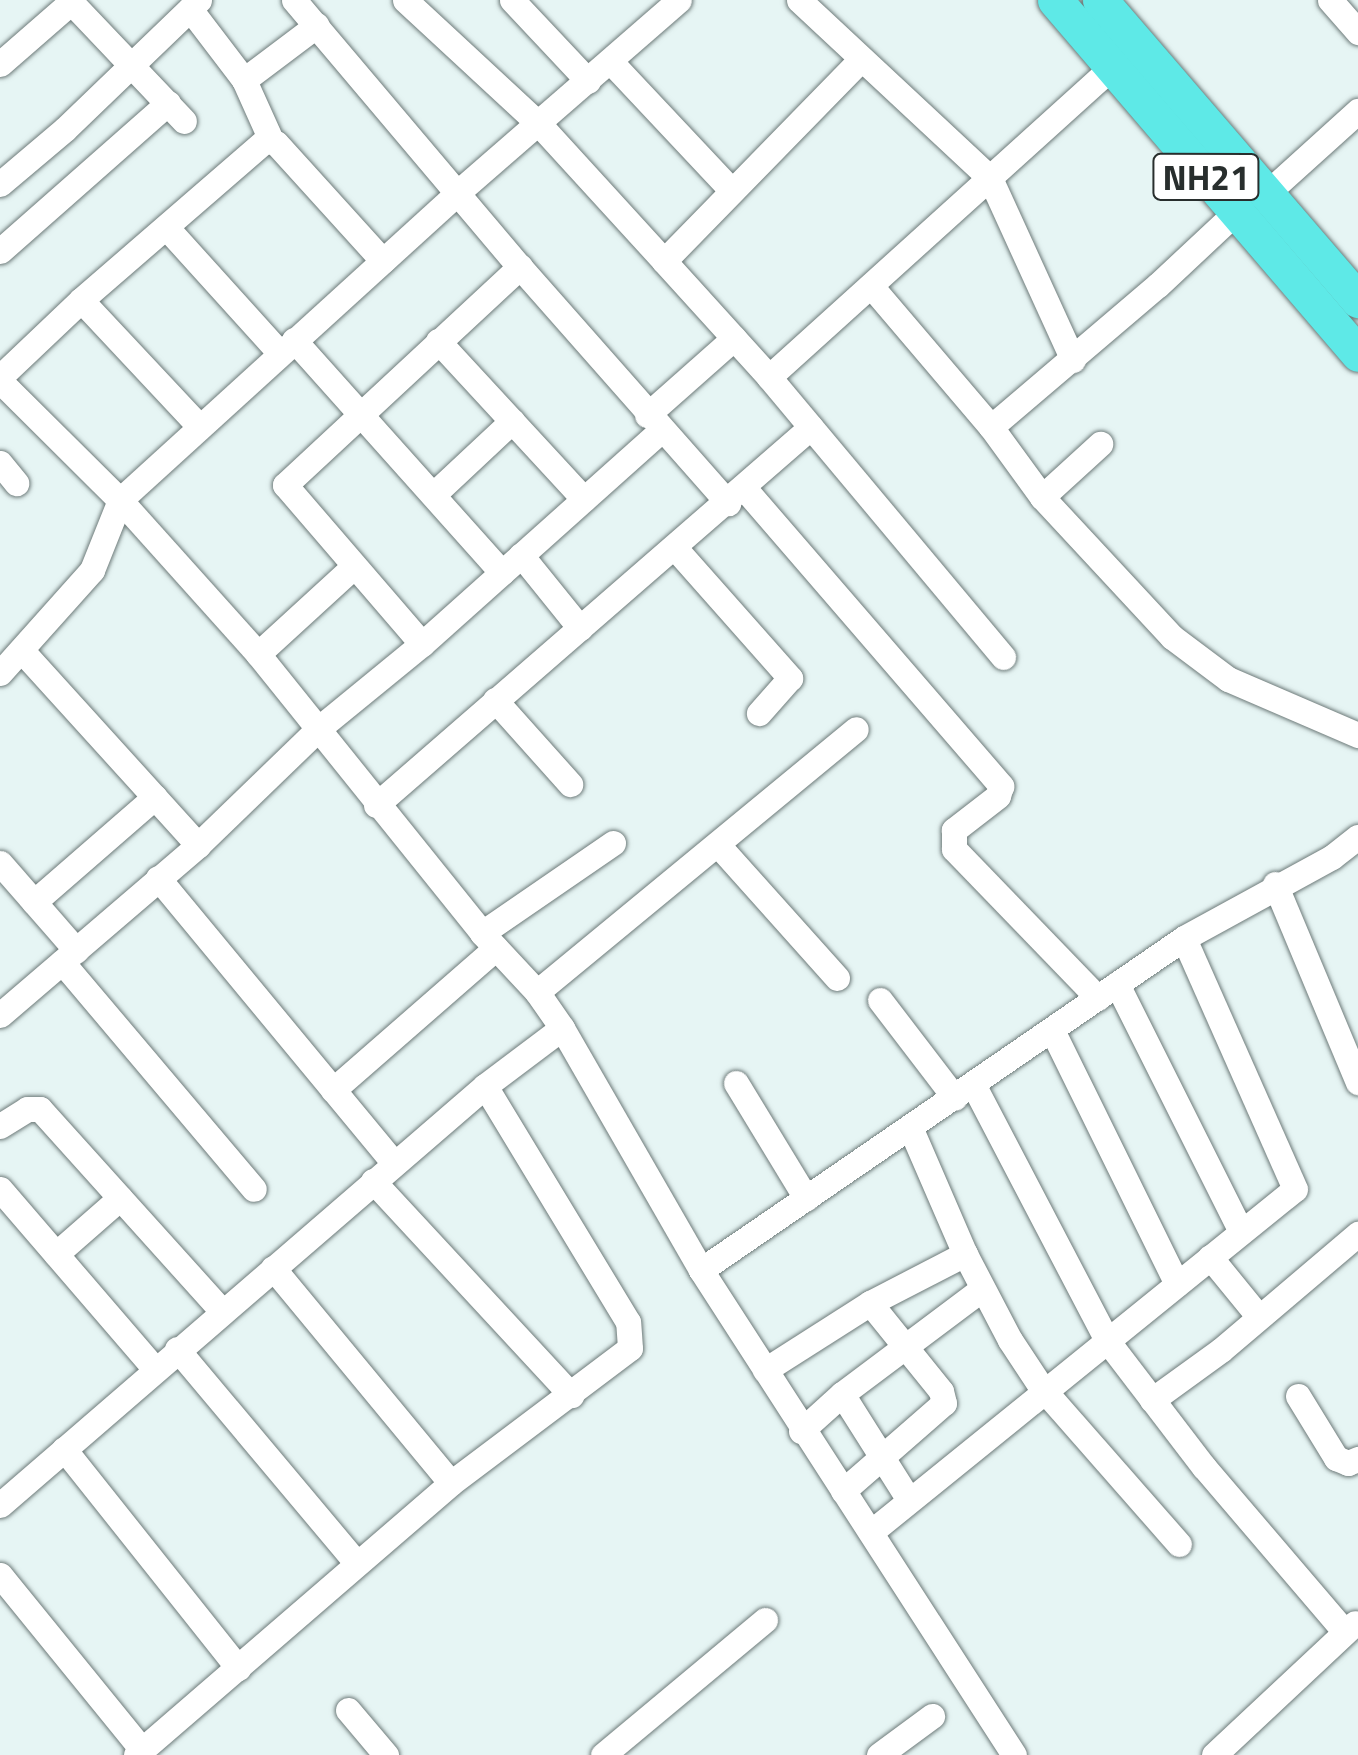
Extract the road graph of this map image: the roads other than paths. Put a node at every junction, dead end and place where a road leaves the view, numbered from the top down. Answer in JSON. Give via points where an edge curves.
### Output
{"nodes":[{"id":1,"x":294,"y":0,"type":"edge"},
{"id":2,"x":405,"y":0,"type":"edge"},
{"id":3,"x":512,"y":0,"type":"edge"},
{"id":4,"x":679,"y":0,"type":"edge"},
{"id":5,"x":798,"y":0,"type":"edge"},
{"id":6,"x":1055,"y":0,"type":"edge"},
{"id":7,"x":1330,"y":0,"type":"edge"},
{"id":8,"x":1102,"y":1,"type":"edge"},
{"id":9,"x":194,"y":4,"type":"edge"},
{"id":10,"x":318,"y":25,"type":"junction"},
{"id":11,"x":1358,"y":32,"type":"edge"},
{"id":12,"x":861,"y":59,"type":"junction"},
{"id":13,"x":610,"y":61,"type":"junction"},
{"id":14,"x":0,"y":64,"type":"edge"},
{"id":15,"x":132,"y":64,"type":"junction"},
{"id":16,"x":1112,"y":67,"type":"junction"},
{"id":17,"x":244,"y":80,"type":"junction"},
{"id":18,"x":588,"y":80,"type":"junction"},
{"id":19,"x":1358,"y":111,"type":"edge"},
{"id":20,"x":539,"y":124,"type":"junction"},
{"id":21,"x":271,"y":140,"type":"junction"},
{"id":22,"x":990,"y":178,"type":"junction"},
{"id":23,"x":0,"y":184,"type":"edge"},
{"id":24,"x":732,"y":191,"type":"junction"},
{"id":25,"x":458,"y":193,"type":"junction"},
{"id":26,"x":1251,"y":203,"type":"junction"},
{"id":27,"x":166,"y":227,"type":"junction"},
{"id":28,"x":0,"y":251,"type":"edge"},
{"id":29,"x":382,"y":261,"type":"junction"},
{"id":30,"x":664,"y":261,"type":"junction"},
{"id":31,"x":520,"y":268,"type":"junction"},
{"id":32,"x":871,"y":286,"type":"junction"},
{"id":33,"x":81,"y":300,"type":"junction"},
{"id":34,"x":1358,"y":300,"type":"edge"},
{"id":35,"x":734,"y":338,"type":"junction"},
{"id":36,"x":438,"y":341,"type":"junction"},
{"id":37,"x":287,"y":347,"type":"junction"},
{"id":38,"x":1358,"y":354,"type":"edge"},
{"id":39,"x":1073,"y":360,"type":"junction"},
{"id":40,"x":769,"y":377,"type":"junction"},
{"id":41,"x":0,"y":379,"type":"edge"},
{"id":42,"x":363,"y":412,"type":"junction"},
{"id":43,"x":512,"y":421,"type":"junction"},
{"id":44,"x":654,"y":422,"type":"junction"},
{"id":45,"x":199,"y":426,"type":"junction"},
{"id":46,"x":811,"y":427,"type":"junction"},
{"id":47,"x":991,"y":428,"type":"junction"},
{"id":48,"x":1100,"y":444,"type":"dead end"},
{"id":49,"x":434,"y":494,"type":"junction"},
{"id":50,"x":736,"y":496,"type":"junction"},
{"id":51,"x":1042,"y":497,"type":"junction"},
{"id":52,"x":584,"y":499,"type":"junction"},
{"id":53,"x":120,"y":500,"type":"junction"},
{"id":54,"x":675,"y":548,"type":"junction"},
{"id":55,"x":511,"y":564,"type":"junction"},
{"id":56,"x":354,"y":566,"type":"junction"},
{"id":57,"x":580,"y":628,"type":"junction"},
{"id":58,"x":422,"y":644,"type":"junction"},
{"id":59,"x":22,"y":652,"type":"junction"},
{"id":60,"x":258,"y":654,"type":"junction"},
{"id":61,"x":1003,"y":657,"type":"dead end"},
{"id":62,"x":0,"y":673,"type":"edge"},
{"id":63,"x":496,"y":700,"type":"junction"},
{"id":64,"x":759,"y":713,"type":"dead end"},
{"id":65,"x":318,"y":729,"type":"junction"},
{"id":66,"x":856,"y":729,"type":"dead end"},
{"id":67,"x":1358,"y":735,"type":"edge"},
{"id":68,"x":570,"y":784,"type":"dead end"},
{"id":69,"x":155,"y":798,"type":"junction"},
{"id":70,"x":376,"y":804,"type":"junction"},
{"id":71,"x":1358,"y":837,"type":"edge"},
{"id":72,"x":613,"y":843,"type":"dead end"},
{"id":73,"x":198,"y":845,"type":"junction"},
{"id":74,"x":719,"y":846,"type":"junction"},
{"id":75,"x":0,"y":863,"type":"edge"},
{"id":76,"x":158,"y":878,"type":"junction"},
{"id":77,"x":1275,"y":884,"type":"junction"},
{"id":78,"x":34,"y":902,"type":"junction"},
{"id":79,"x":1184,"y":938,"type":"junction"},
{"id":80,"x":489,"y":940,"type":"junction"},
{"id":81,"x":69,"y":956,"type":"junction"},
{"id":82,"x":836,"y":978,"type":"dead end"},
{"id":83,"x":1108,"y":991,"type":"junction"},
{"id":84,"x":537,"y":992,"type":"junction"},
{"id":85,"x":880,"y":1000,"type":"dead end"},
{"id":86,"x":0,"y":1015,"type":"edge"},
{"id":87,"x":562,"y":1028,"type":"junction"},
{"id":88,"x":1052,"y":1030,"type":"junction"},
{"id":89,"x":1358,"y":1082,"type":"edge"},
{"id":90,"x":736,"y":1083,"type":"dead end"},
{"id":91,"x":485,"y":1086,"type":"junction"},
{"id":92,"x":333,"y":1090,"type":"junction"},
{"id":93,"x":965,"y":1092,"type":"junction"},
{"id":94,"x":0,"y":1126,"type":"edge"},
{"id":95,"x":910,"y":1127,"type":"junction"},
{"id":96,"x":394,"y":1164,"type":"junction"},
{"id":97,"x":374,"y":1181,"type":"junction"},
{"id":98,"x":0,"y":1188,"type":"edge"},
{"id":99,"x":254,"y":1189,"type":"dead end"},
{"id":100,"x":120,"y":1198,"type":"junction"},
{"id":101,"x":806,"y":1198,"type":"junction"},
{"id":102,"x":1241,"y":1232,"type":"junction"},
{"id":103,"x":1358,"y":1234,"type":"edge"},
{"id":104,"x":56,"y":1254,"type":"junction"},
{"id":105,"x":966,"y":1254,"type":"junction"},
{"id":106,"x":1210,"y":1257,"type":"junction"},
{"id":107,"x":273,"y":1268,"type":"junction"},
{"id":108,"x":700,"y":1270,"type":"junction"},
{"id":109,"x":1176,"y":1284,"type":"junction"},
{"id":110,"x":982,"y":1289,"type":"junction"},
{"id":111,"x":870,"y":1303,"type":"junction"},
{"id":112,"x":222,"y":1310,"type":"junction"},
{"id":113,"x":1258,"y":1318,"type":"junction"},
{"id":114,"x":1106,"y":1339,"type":"junction"},
{"id":115,"x":906,"y":1348,"type":"junction"},
{"id":116,"x":177,"y":1349,"type":"junction"},
{"id":117,"x":155,"y":1369,"type":"junction"},
{"id":118,"x":765,"y":1370,"type":"junction"},
{"id":119,"x":1046,"y":1392,"type":"junction"},
{"id":120,"x":842,"y":1394,"type":"junction"},
{"id":121,"x":571,"y":1395,"type":"junction"},
{"id":122,"x":1298,"y":1396,"type":"dead end"},
{"id":123,"x":1152,"y":1400,"type":"junction"},
{"id":124,"x":801,"y":1431,"type":"junction"},
{"id":125,"x":64,"y":1449,"type":"junction"},
{"id":126,"x":881,"y":1458,"type":"junction"},
{"id":127,"x":1358,"y":1459,"type":"edge"},
{"id":128,"x":451,"y":1483,"type":"junction"},
{"id":129,"x":843,"y":1491,"type":"junction"},
{"id":130,"x":909,"y":1500,"type":"junction"},
{"id":131,"x":0,"y":1505,"type":"edge"},
{"id":132,"x":870,"y":1532,"type":"junction"},
{"id":133,"x":1179,"y":1544,"type":"dead end"},
{"id":134,"x":356,"y":1562,"type":"junction"},
{"id":135,"x":0,"y":1576,"type":"edge"},
{"id":136,"x":764,"y":1620,"type":"dead end"},
{"id":137,"x":1351,"y":1626,"type":"edge"},
{"id":138,"x":238,"y":1668,"type":"junction"},
{"id":139,"x":348,"y":1710,"type":"dead end"},
{"id":140,"x":932,"y":1716,"type":"dead end"},
{"id":141,"x":139,"y":1752,"type":"edge"},
{"id":142,"x":386,"y":1755,"type":"edge"},
{"id":143,"x":603,"y":1755,"type":"edge"},
{"id":144,"x":880,"y":1755,"type":"edge"},
{"id":145,"x":1014,"y":1755,"type":"edge"},
{"id":146,"x":1214,"y":1755,"type":"edge"}],
"edges":[{"from":1,"to":10,"type":"street"},
{"from":2,"to":20,"type":"street"},
{"from":3,"to":18,"type":"street"},
{"from":4,"to":13,"type":"street"},
{"from":5,"to":12,"type":"street"},
{"from":6,"to":16,"type":"highway","number":"NH21"},
{"from":7,"to":11,"type":"street"},
{"from":8,"to":26,"type":"highway","number":"NH21"},
{"from":9,"to":15,"type":"street"},
{"from":9,"to":17,"type":"street"},
{"from":10,"to":17,"type":"street"},
{"from":10,"to":25,"type":"street"},
{"from":12,"to":22,"type":"street"},
{"from":12,"to":24,"type":"street"},
{"from":13,"to":18,"type":"street"},
{"from":13,"to":24,"type":"street"},
{"from":14,"to":15,"type":"street","via":[[68,2]]},
{"from":15,"to":23,"type":"street"},
{"from":15,"to":28,"type":"street","via":[[176,112]]},
{"from":16,"to":22,"type":"street"},
{"from":16,"to":26,"type":"highway","number":"NH21"},
{"from":17,"to":21,"type":"street"},
{"from":18,"to":20,"type":"street"},
{"from":19,"to":26,"type":"street"},
{"from":20,"to":25,"type":"street"},
{"from":20,"to":30,"type":"street"},
{"from":21,"to":27,"type":"street"},
{"from":21,"to":29,"type":"street"},
{"from":22,"to":32,"type":"street"},
{"from":22,"to":39,"type":"street"},
{"from":24,"to":30,"type":"street"},
{"from":25,"to":29,"type":"street"},
{"from":25,"to":31,"type":"street"},
{"from":26,"to":34,"type":"highway","number":"NH21"},
{"from":26,"to":38,"type":"highway","number":"NH21"},
{"from":26,"to":39,"type":"street"},
{"from":27,"to":33,"type":"street"},
{"from":27,"to":37,"type":"street"},
{"from":29,"to":37,"type":"street"},
{"from":30,"to":35,"type":"street"},
{"from":31,"to":36,"type":"street"},
{"from":31,"to":44,"type":"street"},
{"from":32,"to":40,"type":"street"},
{"from":32,"to":47,"type":"street"},
{"from":33,"to":41,"type":"street"},
{"from":33,"to":45,"type":"street"},
{"from":35,"to":40,"type":"street"},
{"from":35,"to":44,"type":"street"},
{"from":36,"to":42,"type":"street"},
{"from":36,"to":43,"type":"street"},
{"from":37,"to":42,"type":"street"},
{"from":37,"to":45,"type":"street"},
{"from":39,"to":47,"type":"street"},
{"from":40,"to":46,"type":"street"},
{"from":41,"to":53,"type":"street"},
{"from":42,"to":49,"type":"street"},
{"from":42,"to":56,"type":"street","via":[[284,488]]},
{"from":43,"to":49,"type":"street"},
{"from":43,"to":52,"type":"street"},
{"from":44,"to":50,"type":"street"},
{"from":44,"to":52,"type":"street"},
{"from":45,"to":53,"type":"street"},
{"from":46,"to":50,"type":"street"},
{"from":46,"to":61,"type":"street"},
{"from":47,"to":51,"type":"street"},
{"from":48,"to":51,"type":"street"},
{"from":49,"to":55,"type":"street"},
{"from":50,"to":54,"type":"street"},
{"from":50,"to":83,"type":"street","via":[[1001,786],[998,796],[954,830],[954,848]]},
{"from":51,"to":67,"type":"street","via":[[1198,661]]},
{"from":52,"to":55,"type":"street"},
{"from":53,"to":59,"type":"street","via":[[92,570]]},
{"from":53,"to":60,"type":"street"},
{"from":54,"to":57,"type":"street"},
{"from":54,"to":64,"type":"street","via":[[790,678]]},
{"from":55,"to":57,"type":"street"},
{"from":55,"to":58,"type":"street"},
{"from":56,"to":58,"type":"street"},
{"from":56,"to":60,"type":"street"},
{"from":57,"to":63,"type":"street"},
{"from":58,"to":65,"type":"street"},
{"from":59,"to":62,"type":"street"},
{"from":59,"to":69,"type":"street"},
{"from":60,"to":65,"type":"street"},
{"from":63,"to":68,"type":"street"},
{"from":63,"to":70,"type":"street"},
{"from":65,"to":70,"type":"street"},
{"from":65,"to":73,"type":"street"},
{"from":66,"to":74,"type":"street"},
{"from":69,"to":73,"type":"street"},
{"from":69,"to":78,"type":"street"},
{"from":70,"to":80,"type":"street"},
{"from":71,"to":77,"type":"street"},
{"from":72,"to":80,"type":"street"},
{"from":73,"to":76,"type":"street"},
{"from":74,"to":82,"type":"street"},
{"from":74,"to":84,"type":"street"},
{"from":75,"to":78,"type":"street"},
{"from":76,"to":81,"type":"street"},
{"from":76,"to":92,"type":"street"},
{"from":77,"to":79,"type":"street"},
{"from":77,"to":89,"type":"street"},
{"from":78,"to":81,"type":"street"},
{"from":79,"to":83,"type":"street"},
{"from":79,"to":102,"type":"street","via":[[1297,1186]]},
{"from":80,"to":84,"type":"street"},
{"from":80,"to":92,"type":"street"},
{"from":81,"to":86,"type":"street"},
{"from":81,"to":99,"type":"street"},
{"from":83,"to":88,"type":"street"},
{"from":83,"to":102,"type":"street"},
{"from":84,"to":87,"type":"street"},
{"from":85,"to":93,"type":"street"},
{"from":87,"to":91,"type":"street"},
{"from":87,"to":108,"type":"street"},
{"from":88,"to":93,"type":"street"},
{"from":88,"to":109,"type":"street"},
{"from":90,"to":101,"type":"street"},
{"from":91,"to":96,"type":"street"},
{"from":91,"to":121,"type":"street","via":[[628,1322],[632,1337],[620,1358]]},
{"from":92,"to":96,"type":"street"},
{"from":93,"to":95,"type":"street"},
{"from":93,"to":114,"type":"street"},
{"from":94,"to":100,"type":"street","via":[[28,1109],[40,1110]]},
{"from":95,"to":101,"type":"street"},
{"from":95,"to":105,"type":"street"},
{"from":96,"to":97,"type":"street"},
{"from":97,"to":107,"type":"street"},
{"from":97,"to":121,"type":"street"},
{"from":98,"to":104,"type":"street"},
{"from":100,"to":104,"type":"street"},
{"from":100,"to":112,"type":"street"},
{"from":101,"to":108,"type":"street"},
{"from":102,"to":106,"type":"street"},
{"from":103,"to":113,"type":"street"},
{"from":104,"to":117,"type":"street"},
{"from":105,"to":110,"type":"street"},
{"from":105,"to":111,"type":"street"},
{"from":106,"to":109,"type":"street"},
{"from":106,"to":113,"type":"street"},
{"from":107,"to":112,"type":"street"},
{"from":107,"to":128,"type":"street"},
{"from":108,"to":118,"type":"street"},
{"from":109,"to":114,"type":"street"},
{"from":110,"to":115,"type":"street"},
{"from":110,"to":119,"type":"street"},
{"from":111,"to":115,"type":"street"},
{"from":111,"to":118,"type":"street"},
{"from":112,"to":116,"type":"street"},
{"from":113,"to":123,"type":"street"},
{"from":114,"to":119,"type":"street"},
{"from":114,"to":123,"type":"street"},
{"from":115,"to":120,"type":"street"},
{"from":115,"to":126,"type":"street","via":[[944,1403]]},
{"from":116,"to":117,"type":"street"},
{"from":116,"to":134,"type":"street"},
{"from":117,"to":125,"type":"street"},
{"from":118,"to":124,"type":"street"},
{"from":119,"to":130,"type":"street"},
{"from":119,"to":133,"type":"street"},
{"from":120,"to":124,"type":"street"},
{"from":120,"to":126,"type":"street"},
{"from":121,"to":128,"type":"street"},
{"from":122,"to":127,"type":"street","via":[[1336,1458],[1348,1464]]},
{"from":123,"to":137,"type":"street"},
{"from":124,"to":129,"type":"street"},
{"from":125,"to":131,"type":"street"},
{"from":125,"to":138,"type":"street"},
{"from":126,"to":129,"type":"street"},
{"from":126,"to":130,"type":"street"},
{"from":128,"to":134,"type":"street"},
{"from":129,"to":132,"type":"street"},
{"from":130,"to":132,"type":"street"},
{"from":132,"to":145,"type":"street"},
{"from":134,"to":138,"type":"street"},
{"from":135,"to":141,"type":"street"},
{"from":136,"to":143,"type":"street"},
{"from":137,"to":146,"type":"street"},
{"from":138,"to":141,"type":"street"},
{"from":139,"to":142,"type":"street"},
{"from":140,"to":144,"type":"street"}]}
